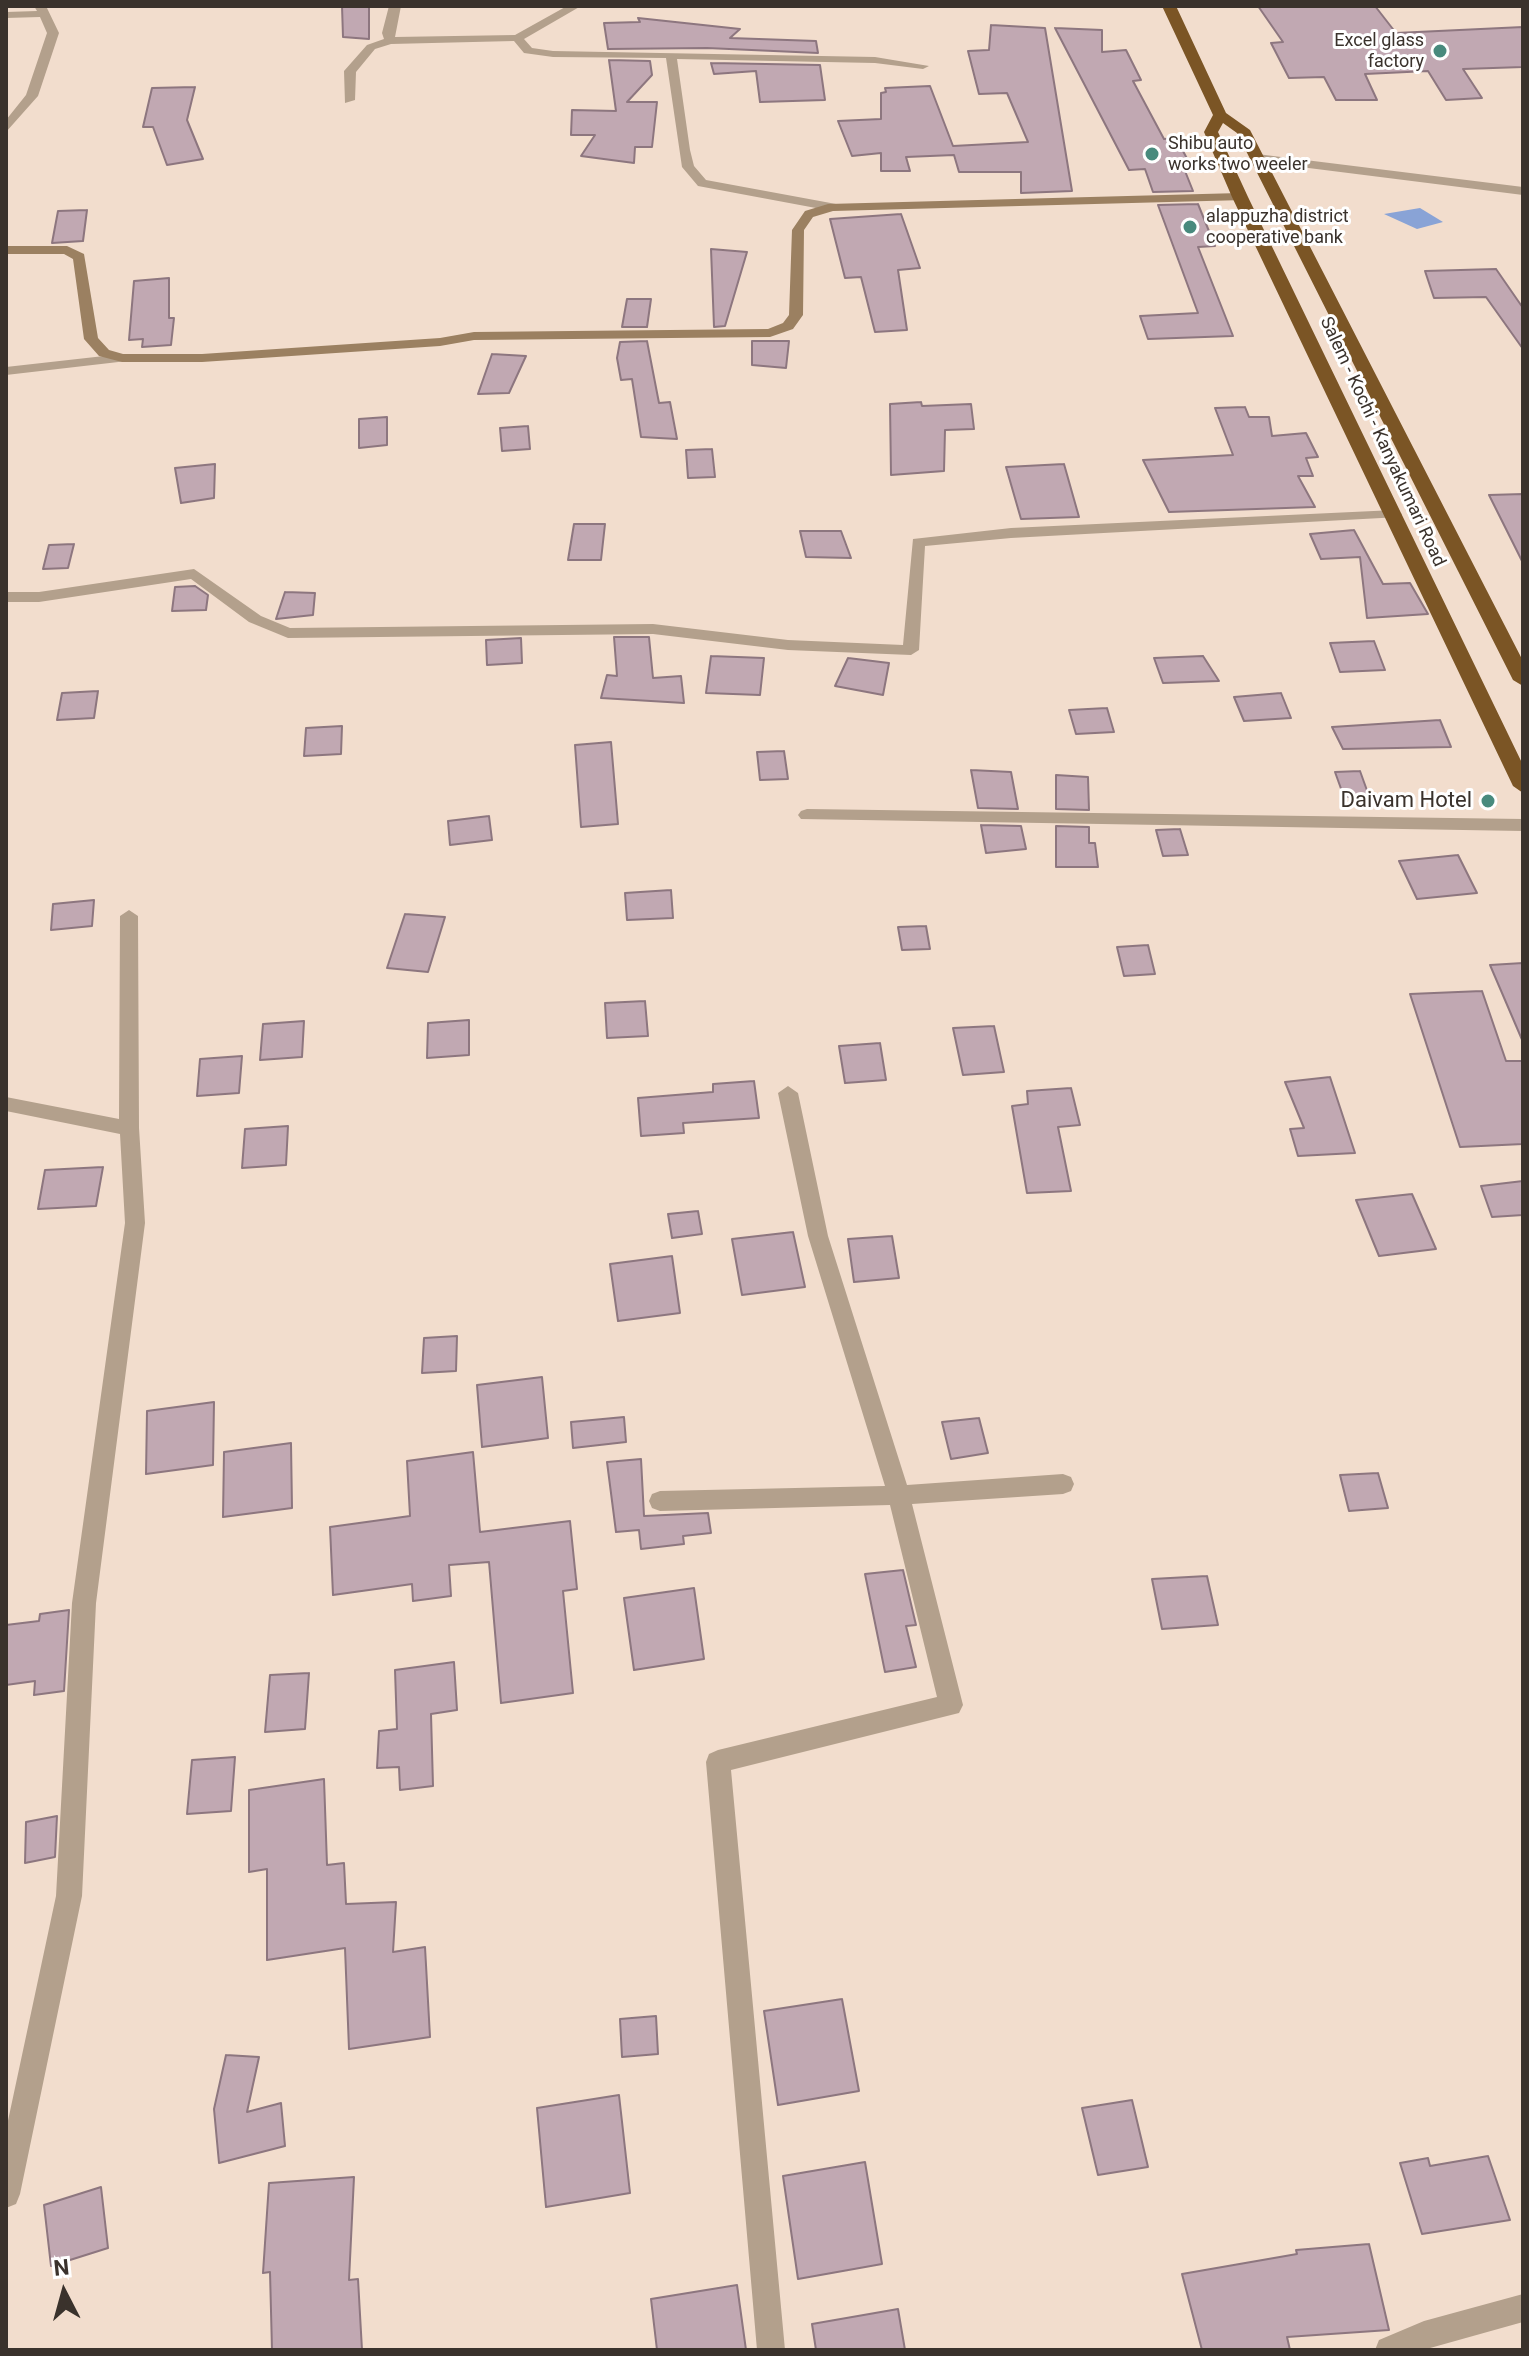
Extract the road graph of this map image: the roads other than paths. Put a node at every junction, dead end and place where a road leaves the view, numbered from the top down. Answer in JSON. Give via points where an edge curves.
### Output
{"nodes":[{"id":1,"x":395,"y":6,"type":"edge"},
{"id":2,"x":575,"y":6,"type":"edge"},
{"id":3,"x":1169,"y":6,"type":"edge"},
{"id":4,"x":41,"y":10,"type":"edge"},
{"id":5,"x":6,"y":15,"type":"edge"},
{"id":6,"x":517,"y":38,"type":"junction"},
{"id":7,"x":390,"y":41,"type":"junction"},
{"id":8,"x":671,"y":55,"type":"junction"},
{"id":9,"x":923,"y":66,"type":"dead end"},
{"id":10,"x":349,"y":100,"type":"dead end"},
{"id":11,"x":1220,"y":115,"type":"junction"},
{"id":12,"x":6,"y":128,"type":"edge"},
{"id":13,"x":1257,"y":158,"type":"junction"},
{"id":14,"x":1523,"y":191,"type":"edge"},
{"id":15,"x":1240,"y":197,"type":"junction"},
{"id":16,"x":811,"y":208,"type":"junction"},
{"id":17,"x":6,"y":250,"type":"edge"},
{"id":18,"x":122,"y":358,"type":"junction"},
{"id":19,"x":6,"y":371,"type":"edge"},
{"id":20,"x":1395,"y":514,"type":"junction"},
{"id":21,"x":6,"y":597,"type":"edge"},
{"id":22,"x":1523,"y":680,"type":"edge"},
{"id":23,"x":1523,"y":786,"type":"edge"},
{"id":24,"x":807,"y":815,"type":"dead end"},
{"id":25,"x":1523,"y":825,"type":"edge"},
{"id":26,"x":129,"y":916,"type":"dead end"},
{"id":27,"x":788,"y":1093,"type":"dead end"},
{"id":28,"x":6,"y":1104,"type":"edge"},
{"id":29,"x":129,"y":1128,"type":"junction"},
{"id":30,"x":1063,"y":1484,"type":"dead end"},
{"id":31,"x":899,"y":1495,"type":"junction"},
{"id":32,"x":660,"y":1501,"type":"dead end"},
{"id":33,"x":6,"y":2194,"type":"edge"},
{"id":34,"x":1523,"y":2308,"type":"edge"},
{"id":35,"x":771,"y":2350,"type":"edge"},
{"id":36,"x":1389,"y":2350,"type":"edge"}],
"edges":[{"from":1,"to":7,"type":"street"},
{"from":2,"to":6,"type":"street"},
{"from":3,"to":11,"type":"highway","name":"Salem - Kochi - Kanyakumari Road"},
{"from":4,"to":5,"type":"street"},
{"from":4,"to":12,"type":"street","via":[[53,33],[32,96]]},
{"from":6,"to":7,"type":"street"},
{"from":6,"to":8,"type":"street","via":[[528,51],[553,54]]},
{"from":7,"to":10,"type":"street","via":[[371,47],[350,71]]},
{"from":8,"to":9,"type":"street"},
{"from":8,"to":16,"type":"street","via":[[688,167],[702,183]]},
{"from":11,"to":13,"type":"highway","name":"Salem - Kochi - Kanyakumari Road","via":[[1243,130]]},
{"from":11,"to":15,"type":"highway","name":"Salem - Kochi - Kanyakumari Road","via":[[1211,132]]},
{"from":13,"to":14,"type":"street"},
{"from":13,"to":22,"type":"highway","name":"Salem - Kochi - Kanyakumari Road"},
{"from":15,"to":16,"type":"street"},
{"from":15,"to":20,"type":"highway","name":"Salem - Kochi - Kanyakumari Road"},
{"from":16,"to":18,"type":"street","via":[[798,230],[796,315],[788,326],[770,333],[489,335],[202,358]]},
{"from":17,"to":18,"type":"street","via":[[67,250],[79,257],[91,339],[104,353]]},
{"from":18,"to":19,"type":"street"},
{"from":20,"to":21,"type":"street","via":[[918,542],[911,650],[788,645],[653,629],[288,633],[255,619],[194,574],[39,597]]},
{"from":20,"to":23,"type":"highway","name":"Salem - Kochi - Kanyakumari Road"},
{"from":24,"to":25,"type":"street"},
{"from":26,"to":29,"type":"street"},
{"from":27,"to":31,"type":"street","via":[[818,1236]]},
{"from":28,"to":29,"type":"street"},
{"from":29,"to":33,"type":"street","via":[[135,1223],[84,1603],[69,1896]]},
{"from":30,"to":31,"type":"street"},
{"from":31,"to":32,"type":"street"},
{"from":31,"to":35,"type":"street","via":[[951,1705],[718,1762]]},
{"from":34,"to":36,"type":"street"}]}
